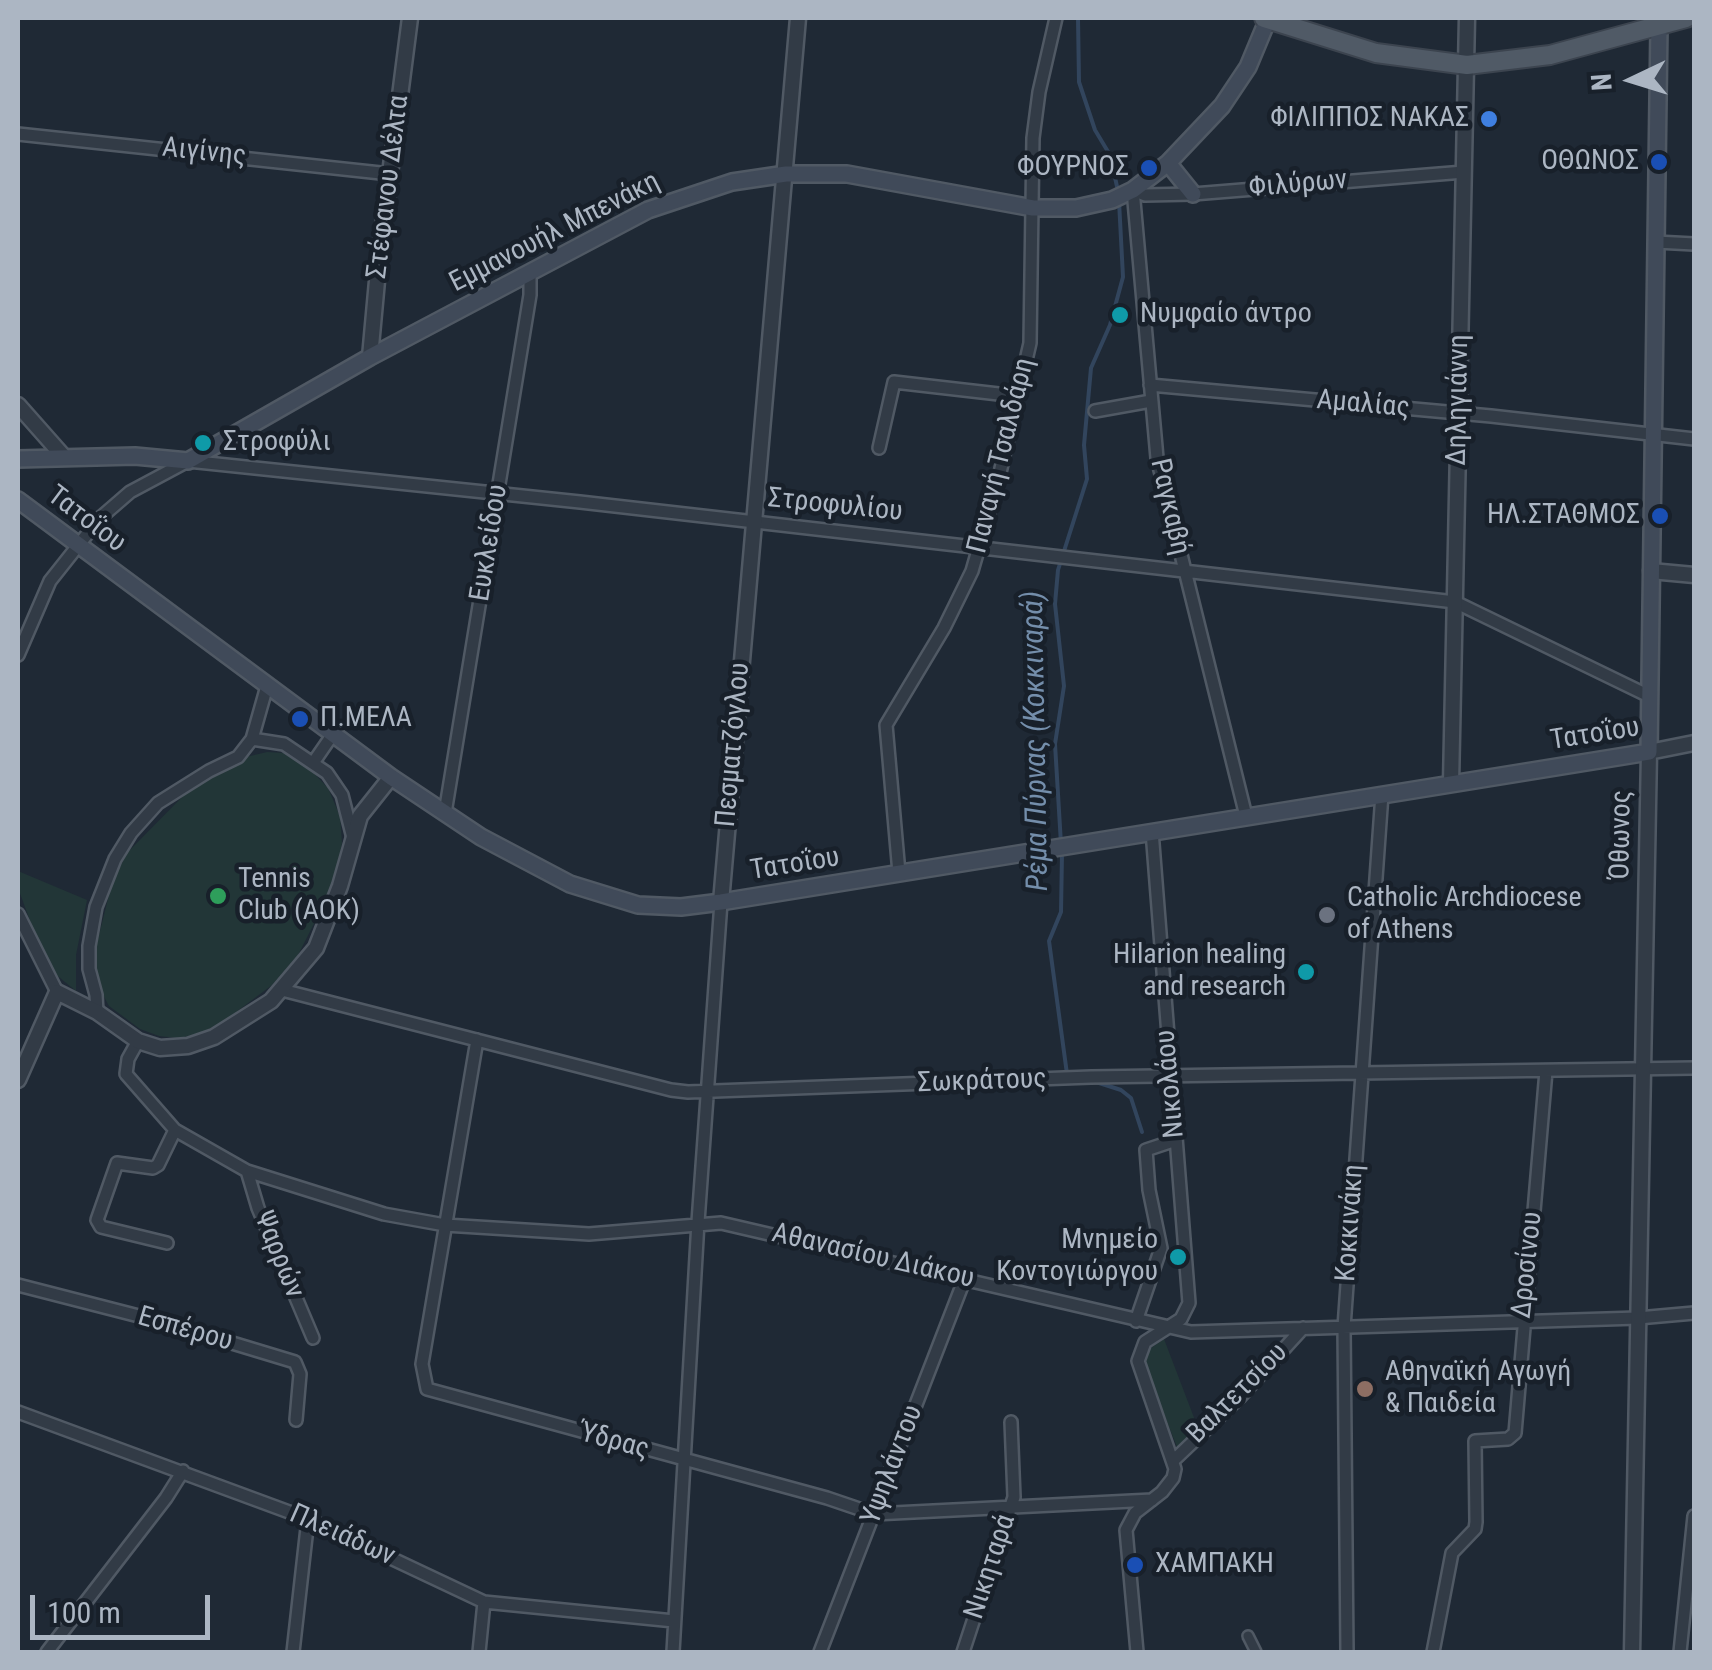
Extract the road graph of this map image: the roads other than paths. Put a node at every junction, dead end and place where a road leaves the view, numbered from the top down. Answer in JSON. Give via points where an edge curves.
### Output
{"nodes":[{"id":1,"x":410,"y":18,"type":"edge"},
{"id":2,"x":798,"y":18,"type":"edge"},
{"id":3,"x":1056,"y":18,"type":"edge"},
{"id":4,"x":1266,"y":18,"type":"edge"},
{"id":5,"x":1468,"y":18,"type":"edge"},
{"id":6,"x":1686,"y":18,"type":"edge"},
{"id":7,"x":1659,"y":22,"type":"edge"},
{"id":8,"x":1466,"y":65,"type":"junction"},
{"id":9,"x":18,"y":134,"type":"edge"},
{"id":10,"x":1168,"y":163,"type":"junction"},
{"id":11,"x":1464,"y":172,"type":"junction"},
{"id":12,"x":390,"y":174,"type":"junction"},
{"id":13,"x":786,"y":174,"type":"junction"},
{"id":14,"x":1133,"y":190,"type":"junction"},
{"id":15,"x":1193,"y":194,"type":"junction"},
{"id":16,"x":1032,"y":208,"type":"junction"},
{"id":17,"x":1656,"y":242,"type":"junction"},
{"id":18,"x":1694,"y":244,"type":"edge"},
{"id":19,"x":530,"y":272,"type":"junction"},
{"id":20,"x":370,"y":357,"type":"junction"},
{"id":21,"x":1150,"y":385,"type":"junction"},
{"id":22,"x":1016,"y":396,"type":"junction"},
{"id":23,"x":1151,"y":401,"type":"junction"},
{"id":24,"x":18,"y":405,"type":"edge"},
{"id":25,"x":1095,"y":411,"type":"dead end"},
{"id":26,"x":1459,"y":413,"type":"junction"},
{"id":27,"x":1653,"y":434,"type":"junction"},
{"id":28,"x":1694,"y":439,"type":"edge"},
{"id":29,"x":880,"y":448,"type":"dead end"},
{"id":30,"x":64,"y":457,"type":"junction"},
{"id":31,"x":18,"y":459,"type":"edge"},
{"id":32,"x":188,"y":460,"type":"junction"},
{"id":33,"x":498,"y":493,"type":"junction"},
{"id":34,"x":18,"y":500,"type":"edge"},
{"id":35,"x":754,"y":523,"type":"junction"},
{"id":36,"x":78,"y":545,"type":"junction"},
{"id":37,"x":981,"y":547,"type":"junction"},
{"id":38,"x":1651,"y":571,"type":"junction"},
{"id":39,"x":1184,"y":573,"type":"junction"},
{"id":40,"x":1694,"y":575,"type":"edge"},
{"id":41,"x":1455,"y":602,"type":"junction"},
{"id":42,"x":18,"y":654,"type":"edge"},
{"id":43,"x":268,"y":686,"type":"junction"},
{"id":44,"x":1650,"y":696,"type":"junction"},
{"id":45,"x":332,"y":734,"type":"junction"},
{"id":46,"x":252,"y":739,"type":"junction"},
{"id":47,"x":1694,"y":743,"type":"edge"},
{"id":48,"x":1648,"y":752,"type":"junction"},
{"id":49,"x":313,"y":763,"type":"junction"},
{"id":50,"x":391,"y":777,"type":"junction"},
{"id":51,"x":1451,"y":783,"type":"junction"},
{"id":52,"x":1382,"y":794,"type":"junction"},
{"id":53,"x":445,"y":813,"type":"junction"},
{"id":54,"x":1246,"y":816,"type":"junction"},
{"id":55,"x":1152,"y":831,"type":"junction"},
{"id":56,"x":353,"y":838,"type":"junction"},
{"id":57,"x":899,"y":872,"type":"junction"},
{"id":58,"x":721,"y":902,"type":"junction"},
{"id":59,"x":18,"y":914,"type":"edge"},
{"id":60,"x":20,"y":930,"type":"edge"},
{"id":61,"x":282,"y":990,"type":"junction"},
{"id":62,"x":57,"y":992,"type":"junction"},
{"id":63,"x":97,"y":1012,"type":"junction"},
{"id":64,"x":477,"y":1040,"type":"junction"},
{"id":65,"x":138,"y":1042,"type":"junction"},
{"id":66,"x":1694,"y":1068,"type":"edge"},
{"id":67,"x":1643,"y":1069,"type":"junction"},
{"id":68,"x":1546,"y":1070,"type":"junction"},
{"id":69,"x":1362,"y":1074,"type":"junction"},
{"id":70,"x":1171,"y":1078,"type":"junction"},
{"id":71,"x":18,"y":1080,"type":"edge"},
{"id":72,"x":708,"y":1092,"type":"junction"},
{"id":73,"x":175,"y":1130,"type":"junction"},
{"id":74,"x":1176,"y":1140,"type":"junction"},
{"id":75,"x":247,"y":1171,"type":"junction"},
{"id":76,"x":698,"y":1222,"type":"junction"},
{"id":77,"x":445,"y":1224,"type":"junction"},
{"id":78,"x":167,"y":1242,"type":"dead end"},
{"id":79,"x":965,"y":1278,"type":"junction"},
{"id":80,"x":18,"y":1285,"type":"edge"},
{"id":81,"x":1694,"y":1313,"type":"edge"},
{"id":82,"x":1638,"y":1318,"type":"junction"},
{"id":83,"x":1523,"y":1320,"type":"junction"},
{"id":84,"x":1136,"y":1321,"type":"junction"},
{"id":85,"x":1344,"y":1327,"type":"junction"},
{"id":86,"x":1168,"y":1328,"type":"junction"},
{"id":87,"x":1302,"y":1328,"type":"junction"},
{"id":88,"x":313,"y":1338,"type":"dead end"},
{"id":89,"x":18,"y":1412,"type":"edge"},
{"id":90,"x":296,"y":1420,"type":"dead end"},
{"id":91,"x":1011,"y":1422,"type":"dead end"},
{"id":92,"x":1174,"y":1460,"type":"junction"},
{"id":93,"x":684,"y":1462,"type":"junction"},
{"id":94,"x":182,"y":1471,"type":"junction"},
{"id":95,"x":1152,"y":1500,"type":"junction"},
{"id":96,"x":1012,"y":1508,"type":"junction"},
{"id":97,"x":874,"y":1514,"type":"junction"},
{"id":98,"x":1694,"y":1516,"type":"edge"},
{"id":99,"x":308,"y":1518,"type":"junction"},
{"id":100,"x":484,"y":1602,"type":"junction"},
{"id":101,"x":674,"y":1621,"type":"junction"},
{"id":102,"x":1248,"y":1636,"type":"dead end"},
{"id":103,"x":47,"y":1652,"type":"edge"},
{"id":104,"x":293,"y":1652,"type":"edge"},
{"id":105,"x":480,"y":1652,"type":"edge"},
{"id":106,"x":673,"y":1652,"type":"edge"},
{"id":107,"x":820,"y":1652,"type":"edge"},
{"id":108,"x":963,"y":1652,"type":"edge"},
{"id":109,"x":1137,"y":1652,"type":"edge"},
{"id":110,"x":1256,"y":1652,"type":"edge"},
{"id":111,"x":1348,"y":1652,"type":"edge"},
{"id":112,"x":1433,"y":1652,"type":"edge"},
{"id":113,"x":1632,"y":1652,"type":"edge"},
{"id":114,"x":1680,"y":1652,"type":"edge"}],
"edges":[{"from":1,"to":12,"type":"street","name":"Στέφανου Δέλτα"},
{"from":2,"to":13,"type":"street","name":"Πεσματζόγλου"},
{"from":3,"to":16,"type":"street","name":"Παναγή Τσαλδάρη","via":[[1035,115]]},
{"from":4,"to":8,"type":"main road","via":[[1376,53]]},
{"from":4,"to":10,"type":"main road","name":"Εμμανουήλ Μπενάκη","via":[[1238,85]]},
{"from":5,"to":8,"type":"street","name":"Δηληγιάννη"},
{"from":6,"to":7,"type":"main road"},
{"from":7,"to":8,"type":"main road","via":[[1550,54]]},
{"from":7,"to":17,"type":"main road","name":"Όθωνος"},
{"from":8,"to":11,"type":"street","name":"Δηληγιάννη"},
{"from":9,"to":12,"type":"street","name":"Αιγίνης"},
{"from":10,"to":14,"type":"main road","name":"Εμμανουήλ Μπενάκη"},
{"from":10,"to":15,"type":"main road"},
{"from":11,"to":15,"type":"street","name":"Φιλύρων"},
{"from":11,"to":26,"type":"street","name":"Δηληγιάννη"},
{"from":12,"to":20,"type":"street","name":"Στέφανου Δέλτα"},
{"from":13,"to":16,"type":"main road","name":"Εμμανουήλ Μπενάκη","via":[[854,174]]},
{"from":13,"to":19,"type":"main road","name":"Εμμανουήλ Μπενάκη","via":[[677,199]]},
{"from":13,"to":35,"type":"street","name":"Πεσματζόγλου"},
{"from":14,"to":15,"type":"street","name":"Φιλύρων"},
{"from":14,"to":16,"type":"main road","name":"Εμμανουήλ Μπενάκη","via":[[1076,208]]},
{"from":14,"to":21,"type":"street","name":"Ραγκαβή"},
{"from":16,"to":22,"type":"street","name":"Παναγή Τσαλδάρη","via":[[1033,321]]},
{"from":17,"to":18,"type":"street"},
{"from":17,"to":27,"type":"main road","name":"Όθωνος"},
{"from":19,"to":20,"type":"main road","name":"Εμμανουήλ Μπενάκη"},
{"from":19,"to":33,"type":"street","name":"Ευκλείδου"},
{"from":20,"to":32,"type":"main road","name":"Εμμανουήλ Μπενάκη"},
{"from":21,"to":23,"type":"street","name":"Ραγκαβή"},
{"from":21,"to":26,"type":"street","name":"Αμαλίας"},
{"from":22,"to":29,"type":"street","via":[[894,382]]},
{"from":22,"to":37,"type":"street","name":"Παναγή Τσαλδάρη"},
{"from":23,"to":25,"type":"street"},
{"from":23,"to":39,"type":"street","name":"Ραγκαβή"},
{"from":24,"to":30,"type":"street"},
{"from":26,"to":27,"type":"street","name":"Αμαλίας"},
{"from":26,"to":41,"type":"street","name":"Δηληγιάννη"},
{"from":27,"to":28,"type":"street","name":"Αμαλίας"},
{"from":27,"to":38,"type":"main road","name":"Όθωνος"},
{"from":30,"to":31,"type":"main road","name":"Στροφυλίου"},
{"from":30,"to":32,"type":"main road","name":"Στροφυλίου"},
{"from":32,"to":33,"type":"street","name":"Στροφυλίου"},
{"from":32,"to":36,"type":"street","name":"Εμμανουήλ Μπενάκη","via":[[116,503]]},
{"from":33,"to":35,"type":"street","name":"Στροφυλίου"},
{"from":33,"to":53,"type":"street","name":"Ευκλείδου"},
{"from":34,"to":36,"type":"main road","name":"Τατοΐου"},
{"from":35,"to":37,"type":"street","name":"Στροφυλίου"},
{"from":35,"to":58,"type":"street","name":"Πεσματζόγλου"},
{"from":36,"to":42,"type":"street","name":"Εμμανουήλ Μπενάκη","via":[[44,590]]},
{"from":36,"to":43,"type":"main road","name":"Τατοΐου"},
{"from":37,"to":39,"type":"street","name":"Στροφυλίου"},
{"from":37,"to":57,"type":"street","name":"Παναγή Τσαλδάρη","via":[[944,628],[886,724]]},
{"from":38,"to":40,"type":"street"},
{"from":38,"to":44,"type":"main road","name":"Όθωνος"},
{"from":39,"to":41,"type":"street","name":"Στροφυλίου"},
{"from":39,"to":54,"type":"street","name":"Ραγκαβή"},
{"from":41,"to":44,"type":"street","name":"Στροφυλίου"},
{"from":41,"to":51,"type":"street","name":"Δηληγιάννη"},
{"from":43,"to":45,"type":"main road","name":"Τατοΐου"},
{"from":43,"to":46,"type":"street"},
{"from":44,"to":48,"type":"main road","name":"Όθωνος"},
{"from":45,"to":49,"type":"street"},
{"from":45,"to":50,"type":"main road","name":"Τατοΐου"},
{"from":46,"to":49,"type":"street","via":[[284,744]]},
{"from":46,"to":63,"type":"street","via":[[238,758],[158,802],[124,844],[91,932]]},
{"from":47,"to":48,"type":"street","name":"Τατοΐου"},
{"from":48,"to":51,"type":"main road","name":"Τατοΐου"},
{"from":48,"to":67,"type":"street","name":"Όθωνος"},
{"from":49,"to":56,"type":"street","via":[[342,795]]},
{"from":50,"to":53,"type":"main road","name":"Τατοΐου"},
{"from":50,"to":56,"type":"street","via":[[360,816]]},
{"from":51,"to":52,"type":"main road","name":"Τατοΐου"},
{"from":52,"to":54,"type":"main road","name":"Τατοΐου"},
{"from":52,"to":69,"type":"street","name":"Κοκκινάκη"},
{"from":53,"to":58,"type":"main road","name":"Τατοΐου","via":[[590,892],[638,905]]},
{"from":54,"to":55,"type":"main road","name":"Τατοΐου"},
{"from":55,"to":57,"type":"main road","name":"Τατοΐου"},
{"from":55,"to":70,"type":"street","name":"Νικολάου"},
{"from":56,"to":61,"type":"street","via":[[316,948]]},
{"from":57,"to":58,"type":"main road","name":"Τατοΐου"},
{"from":58,"to":72,"type":"street","name":"Πεσματζόγλου"},
{"from":59,"to":60,"type":"street"},
{"from":60,"to":62,"type":"street"},
{"from":61,"to":64,"type":"street","name":"Σωκράτους"},
{"from":61,"to":65,"type":"street","via":[[214,1037],[174,1048]]},
{"from":62,"to":63,"type":"street"},
{"from":62,"to":71,"type":"street"},
{"from":63,"to":65,"type":"street"},
{"from":64,"to":72,"type":"street","name":"Σωκράτους","via":[[671,1090]]},
{"from":64,"to":77,"type":"street","name":"Ύδρας"},
{"from":65,"to":73,"type":"street","name":"Αθανασίου Διάκου","via":[[126,1074]]},
{"from":66,"to":67,"type":"street","name":"Σωκράτους"},
{"from":67,"to":68,"type":"street","name":"Σωκράτους"},
{"from":67,"to":82,"type":"street","name":"Όθωνος"},
{"from":68,"to":69,"type":"street","name":"Σωκράτους"},
{"from":68,"to":83,"type":"street","name":"Δροσίνου"},
{"from":69,"to":70,"type":"street","name":"Σωκράτους"},
{"from":69,"to":85,"type":"street","name":"Κοκκινάκη"},
{"from":70,"to":72,"type":"street","name":"Σωκράτους"},
{"from":70,"to":74,"type":"street","name":"Νικολάου"},
{"from":72,"to":76,"type":"street","name":"Πεσματζόγλου"},
{"from":73,"to":75,"type":"street","name":"Αθανασίου Διάκου"},
{"from":73,"to":78,"type":"street","via":[[158,1166],[118,1162],[98,1220],[101,1227]]},
{"from":74,"to":84,"type":"street","via":[[1146,1150],[1161,1248]]},
{"from":74,"to":86,"type":"street","name":"Νικολάου","via":[[1189,1303]]},
{"from":75,"to":77,"type":"street","name":"Αθανασίου Διάκου","via":[[384,1214]]},
{"from":75,"to":88,"type":"street","name":"Ψαρρών"},
{"from":76,"to":77,"type":"street","name":"Αθανασίου Διάκου","via":[[590,1234]]},
{"from":76,"to":79,"type":"street","name":"Αθανασίου Διάκου"},
{"from":76,"to":93,"type":"street","name":"Πεσματζόγλου"},
{"from":77,"to":93,"type":"street","name":"Ύδρας","via":[[422,1364],[427,1389]]},
{"from":79,"to":84,"type":"street","name":"Αθανασίου Διάκου"},
{"from":79,"to":97,"type":"street","name":"Υψηλάντου"},
{"from":80,"to":90,"type":"street","name":"Εσπέρου","via":[[296,1362]]},
{"from":81,"to":82,"type":"street","name":"Αθανασίου Διάκου"},
{"from":82,"to":83,"type":"street","name":"Αθανασίου Διάκου"},
{"from":82,"to":113,"type":"street","name":"Όθωνος"},
{"from":83,"to":85,"type":"street","name":"Αθανασίου Διάκου"},
{"from":83,"to":112,"type":"street","name":"Δροσίνου","via":[[1515,1433],[1475,1441],[1476,1522],[1452,1553]]},
{"from":84,"to":86,"type":"street","name":"Αθανασίου Διάκου"},
{"from":85,"to":87,"type":"street","name":"Αθανασίου Διάκου"},
{"from":85,"to":111,"type":"street","name":"Κοκκινάκη"},
{"from":86,"to":87,"type":"street","name":"Αθανασίου Διάκου"},
{"from":86,"to":92,"type":"street","name":"Νικολάου","via":[[1145,1342],[1138,1361]]},
{"from":87,"to":92,"type":"street","name":"Βαλτετσίου"},
{"from":89,"to":94,"type":"street","name":"Πλειάδων"},
{"from":91,"to":96,"type":"street","name":"Νικηταρά"},
{"from":92,"to":95,"type":"street","name":"Βαλτετσίου","via":[[1173,1478]]},
{"from":93,"to":97,"type":"street","name":"Ύδρας"},
{"from":93,"to":101,"type":"street","name":"Πεσματζόγλου"},
{"from":94,"to":99,"type":"street","name":"Πλειάδων"},
{"from":94,"to":103,"type":"street"},
{"from":95,"to":96,"type":"street","name":"Ύδρας"},
{"from":95,"to":109,"type":"street","name":"Βαλτετσίου","via":[[1126,1530]]},
{"from":96,"to":97,"type":"street","name":"Ύδρας"},
{"from":96,"to":108,"type":"street","name":"Νικηταρά"},
{"from":97,"to":107,"type":"street","name":"Υψηλάντου"},
{"from":98,"to":114,"type":"street"},
{"from":99,"to":100,"type":"street","name":"Πλειάδων"},
{"from":99,"to":104,"type":"street"},
{"from":100,"to":101,"type":"street","name":"Πλειάδων"},
{"from":100,"to":105,"type":"street"},
{"from":101,"to":106,"type":"street","name":"Πεσματζόγλου"},
{"from":102,"to":110,"type":"street"}]}
